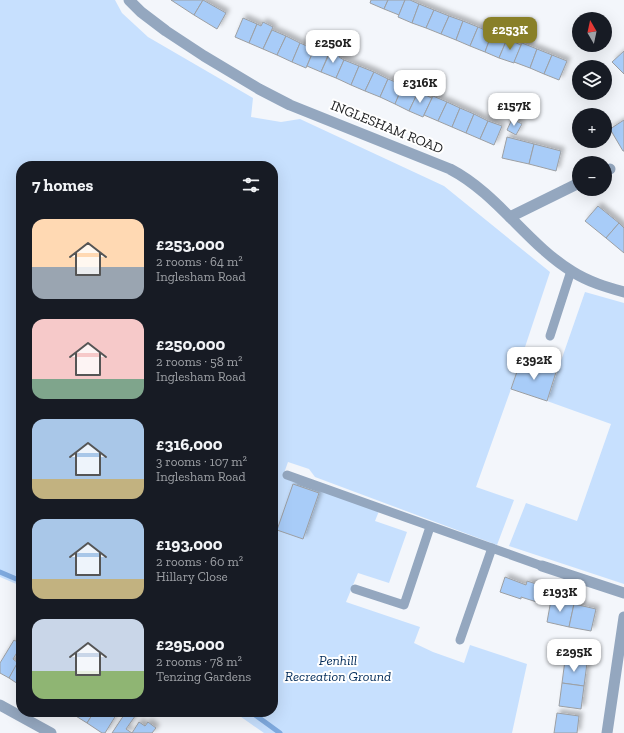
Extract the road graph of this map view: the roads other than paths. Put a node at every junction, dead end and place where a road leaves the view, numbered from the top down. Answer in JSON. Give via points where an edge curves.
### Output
{"nodes":[{"id":1,"x":129,"y":0,"type":"edge"},
{"id":2,"x":572,"y":187,"type":"edge"},
{"id":3,"x":510,"y":217,"type":"junction"},
{"id":4,"x":572,"y":271,"type":"junction"},
{"id":5,"x":624,"y":292,"type":"edge"},
{"id":6,"x":550,"y":336,"type":"dead end"},
{"id":7,"x":287,"y":475,"type":"dead end"},
{"id":8,"x":430,"y":527,"type":"junction"},
{"id":9,"x":492,"y":548,"type":"junction"},
{"id":10,"x":542,"y":566,"type":"joint"},
{"id":11,"x":355,"y":589,"type":"dead end"},
{"id":12,"x":624,"y":593,"type":"edge"},
{"id":13,"x":624,"y":617,"type":"edge"},
{"id":14,"x":460,"y":640,"type":"dead end"},
{"id":15,"x":0,"y":705,"type":"edge"},
{"id":16,"x":16,"y":714,"type":"edge"},
{"id":17,"x":22,"y":717,"type":"edge"},
{"id":18,"x":52,"y":733,"type":"edge"},
{"id":19,"x":607,"y":733,"type":"edge"}],
"edges":[{"from":1,"to":3,"type":"street","name":"INGLESHAM ROAD","via":[[166,31],[259,89],[290,105],[465,176]]},
{"from":2,"to":3,"type":"street"},
{"from":3,"to":4,"type":"street","name":"INGLESHAM ROAD","via":[[545,251]]},
{"from":4,"to":5,"type":"street","name":"INGLESHAM ROAD","via":[[587,281]]},
{"from":4,"to":6,"type":"lane"},
{"from":7,"to":8,"type":"lane"},
{"from":8,"to":9,"type":"lane"},
{"from":8,"to":11,"type":"lane","via":[[404,605]]},
{"from":9,"to":10,"type":"lane"},
{"from":9,"to":14,"type":"lane"},
{"from":10,"to":12,"type":"street"},
{"from":13,"to":19,"type":"street"},
{"from":15,"to":16,"type":"street"},
{"from":17,"to":18,"type":"street"}]}
